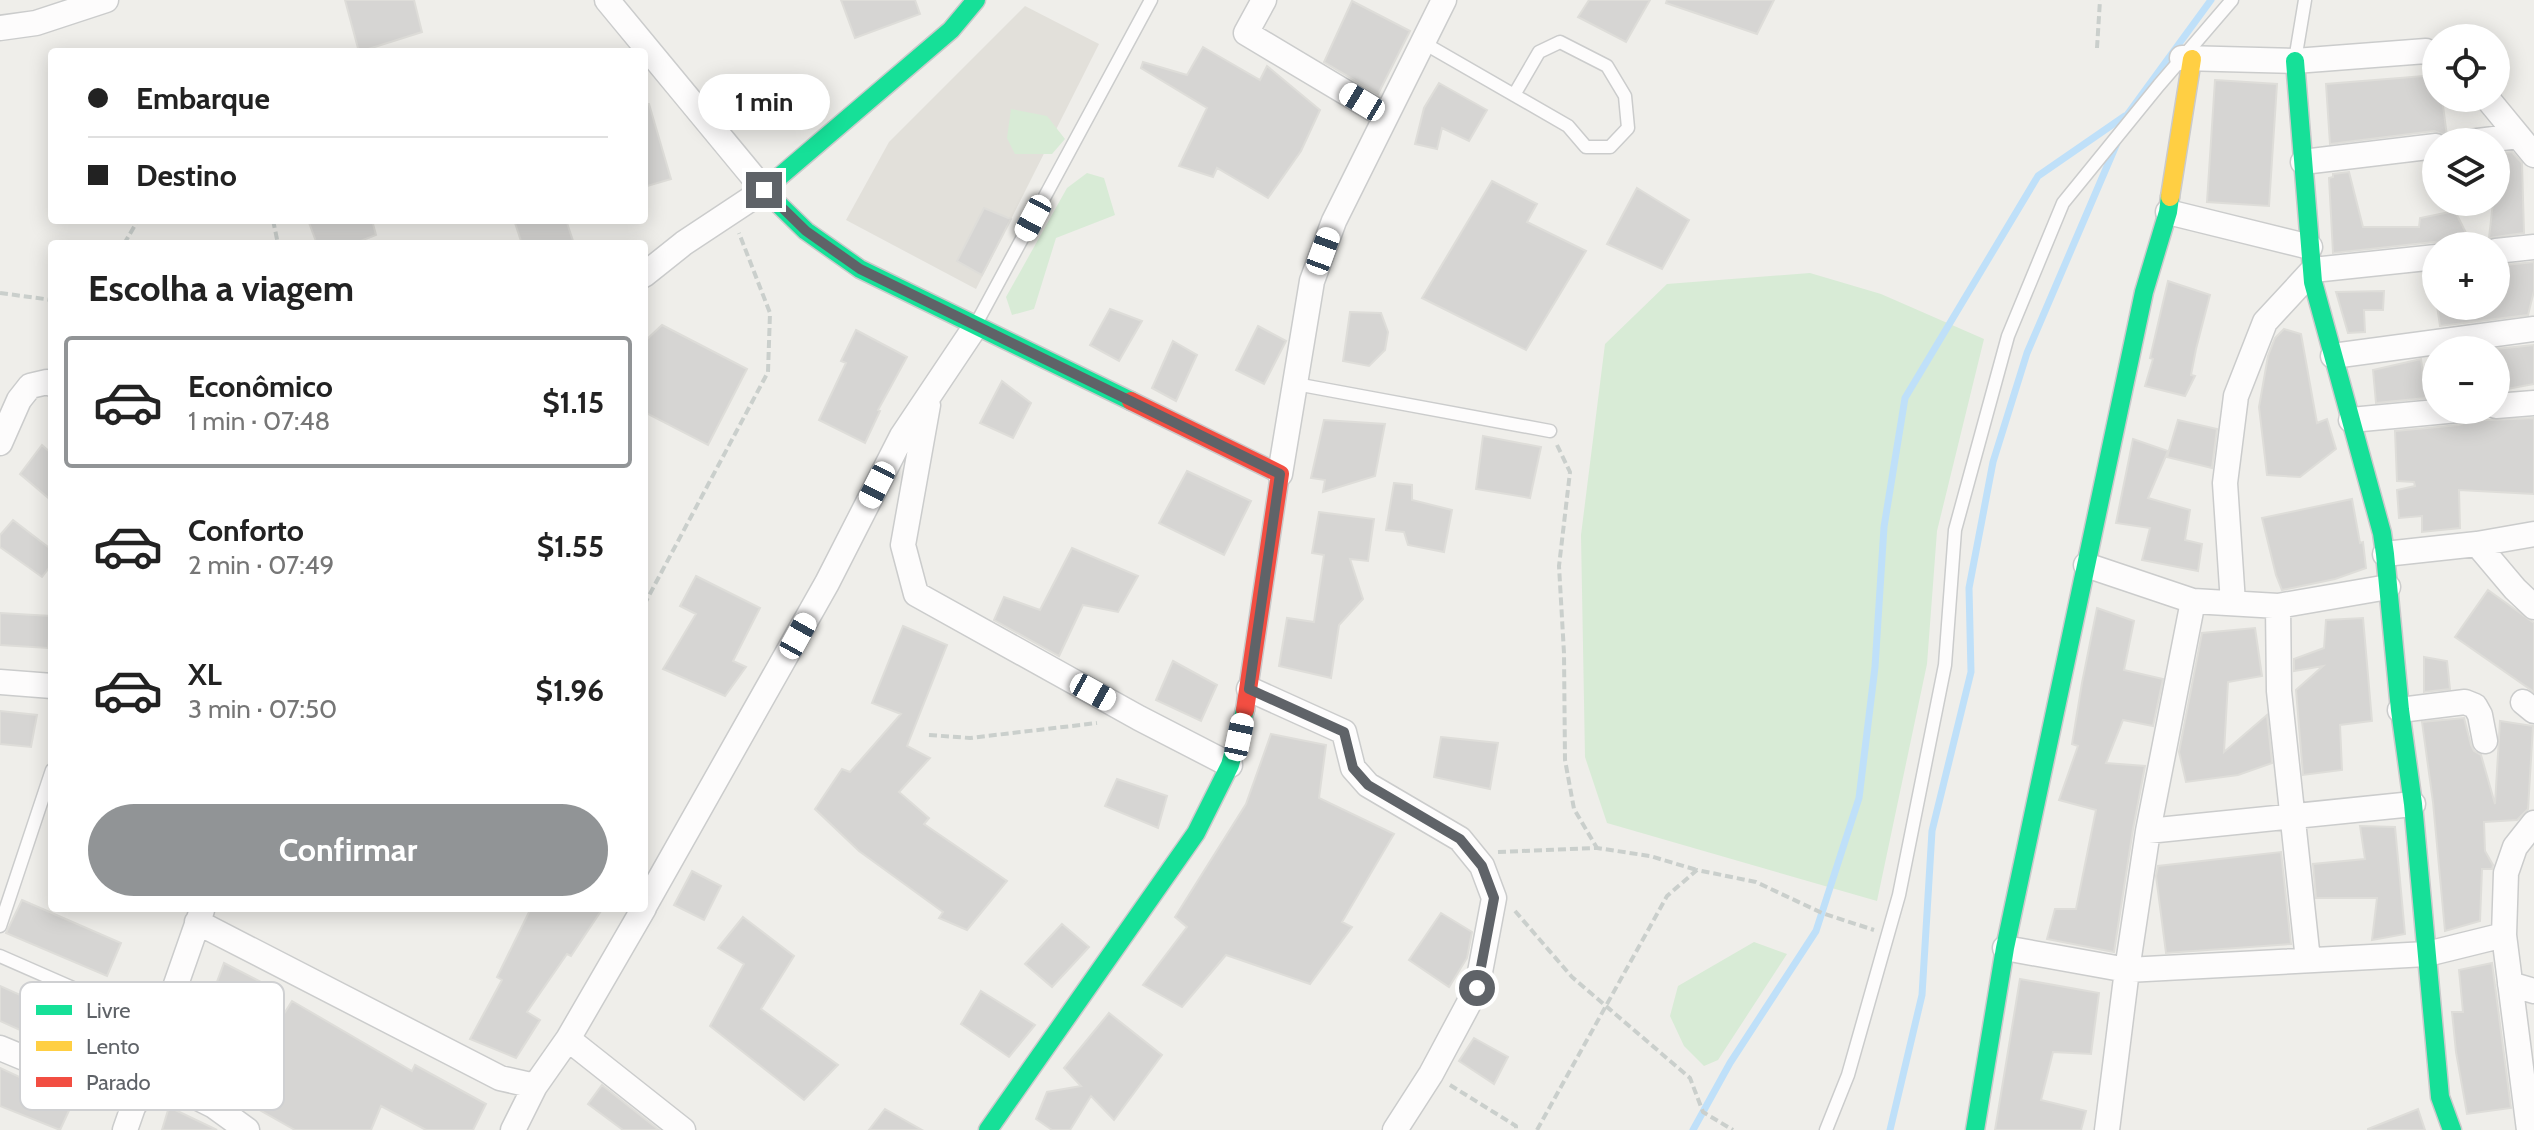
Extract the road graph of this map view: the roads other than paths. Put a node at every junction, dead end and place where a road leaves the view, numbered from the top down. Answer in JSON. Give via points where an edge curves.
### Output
{"nodes":[{"id":1,"x":106,"y":0,"type":"edge"},
{"id":2,"x":607,"y":0,"type":"edge"},
{"id":3,"x":976,"y":0,"type":"edge"},
{"id":4,"x":1151,"y":0,"type":"edge"},
{"id":5,"x":1264,"y":0,"type":"edge"},
{"id":6,"x":2232,"y":0,"type":"edge"},
{"id":7,"x":2305,"y":0,"type":"edge"},
{"id":8,"x":1441,"y":1,"type":"edge"},
{"id":9,"x":0,"y":28,"type":"edge"},
{"id":10,"x":1422,"y":42,"type":"junction"},
{"id":11,"x":647,"y":48,"type":"edge"},
{"id":12,"x":648,"y":50,"type":"edge"},
{"id":13,"x":2422,"y":51,"type":"edge"},
{"id":14,"x":2187,"y":58,"type":"junction"},
{"id":15,"x":2295,"y":61,"type":"junction"},
{"id":16,"x":1514,"y":95,"type":"junction"},
{"id":17,"x":2499,"y":112,"type":"edge"},
{"id":18,"x":1385,"y":116,"type":"junction"},
{"id":19,"x":2526,"y":145,"type":"edge"},
{"id":20,"x":2422,"y":148,"type":"edge"},
{"id":21,"x":2303,"y":162,"type":"junction"},
{"id":22,"x":764,"y":190,"type":"junction"},
{"id":23,"x":2168,"y":212,"type":"junction"},
{"id":24,"x":2534,"y":247,"type":"edge"},
{"id":25,"x":2510,"y":250,"type":"edge"},
{"id":26,"x":2422,"y":257,"type":"edge"},
{"id":27,"x":2311,"y":258,"type":"junction"},
{"id":28,"x":648,"y":272,"type":"edge"},
{"id":29,"x":975,"y":327,"type":"junction"},
{"id":30,"x":2534,"y":329,"type":"edge"},
{"id":31,"x":2333,"y":356,"type":"junction"},
{"id":32,"x":48,"y":382,"type":"edge"},
{"id":33,"x":1296,"y":384,"type":"junction"},
{"id":34,"x":930,"y":395,"type":"junction"},
{"id":35,"x":2534,"y":403,"type":"edge"},
{"id":36,"x":2510,"y":405,"type":"edge"},
{"id":37,"x":2422,"y":413,"type":"edge"},
{"id":38,"x":2351,"y":420,"type":"junction"},
{"id":39,"x":1550,"y":431,"type":"road end"},
{"id":40,"x":0,"y":443,"type":"edge"},
{"id":41,"x":1280,"y":474,"type":"junction"},
{"id":42,"x":2534,"y":534,"type":"edge"},
{"id":43,"x":2477,"y":544,"type":"junction"},
{"id":44,"x":2385,"y":554,"type":"junction"},
{"id":45,"x":2086,"y":565,"type":"junction"},
{"id":46,"x":2388,"y":587,"type":"junction"},
{"id":47,"x":2193,"y":601,"type":"junction"},
{"id":48,"x":2233,"y":603,"type":"junction"},
{"id":49,"x":2278,"y":606,"type":"junction"},
{"id":50,"x":2534,"y":607,"type":"edge"},
{"id":51,"x":0,"y":682,"type":"edge"},
{"id":52,"x":48,"y":686,"type":"edge"},
{"id":53,"x":1249,"y":689,"type":"junction"},
{"id":54,"x":2400,"y":710,"type":"junction"},
{"id":55,"x":2485,"y":741,"type":"dead end"},
{"id":56,"x":1230,"y":765,"type":"junction"},
{"id":57,"x":48,"y":782,"type":"edge"},
{"id":58,"x":2413,"y":804,"type":"junction"},
{"id":59,"x":2293,"y":816,"type":"junction"},
{"id":60,"x":2534,"y":823,"type":"edge"},
{"id":61,"x":2148,"y":831,"type":"junction"},
{"id":62,"x":648,"y":901,"type":"edge"},
{"id":63,"x":642,"y":912,"type":"edge"},
{"id":64,"x":200,"y":915,"type":"edge"},
{"id":65,"x":0,"y":926,"type":"edge"},
{"id":66,"x":2504,"y":935,"type":"junction"},
{"id":67,"x":2005,"y":948,"type":"junction"},
{"id":68,"x":2427,"y":954,"type":"junction"},
{"id":69,"x":0,"y":956,"type":"edge"},
{"id":70,"x":2308,"y":960,"type":"junction"},
{"id":71,"x":2127,"y":970,"type":"junction"},
{"id":72,"x":59,"y":982,"type":"edge"},
{"id":73,"x":177,"y":982,"type":"edge"},
{"id":74,"x":2510,"y":984,"type":"junction"},
{"id":75,"x":2534,"y":991,"type":"edge"},
{"id":76,"x":568,"y":1039,"type":"junction"},
{"id":77,"x":0,"y":1048,"type":"edge"},
{"id":78,"x":20,"y":1056,"type":"edge"},
{"id":79,"x":535,"y":1086,"type":"junction"},
{"id":80,"x":133,"y":1110,"type":"edge"},
{"id":81,"x":220,"y":1110,"type":"edge"},
{"id":82,"x":125,"y":1130,"type":"edge"},
{"id":83,"x":247,"y":1130,"type":"edge"},
{"id":84,"x":513,"y":1130,"type":"edge"},
{"id":85,"x":683,"y":1130,"type":"edge"},
{"id":86,"x":988,"y":1130,"type":"edge"},
{"id":87,"x":1395,"y":1130,"type":"edge"},
{"id":88,"x":1826,"y":1130,"type":"edge"},
{"id":89,"x":1975,"y":1130,"type":"edge"},
{"id":90,"x":2107,"y":1130,"type":"edge"},
{"id":91,"x":2452,"y":1130,"type":"edge"},
{"id":92,"x":2529,"y":1130,"type":"edge"}],
"edges":[{"from":1,"to":9,"type":"street","via":[[36,23]]},
{"from":2,"to":11,"type":"street"},
{"from":3,"to":22,"type":"street","via":[[951,30]]},
{"from":4,"to":29,"type":"lane"},
{"from":5,"to":18,"type":"street","via":[[1246,33]]},
{"from":6,"to":14,"type":"lane"},
{"from":7,"to":15,"type":"lane"},
{"from":8,"to":10,"type":"street"},
{"from":10,"to":16,"type":"lane"},
{"from":10,"to":18,"type":"street"},
{"from":12,"to":22,"type":"street"},
{"from":13,"to":15,"type":"street"},
{"from":14,"to":15,"type":"street"},
{"from":14,"to":23,"type":"street"},
{"from":14,"to":88,"type":"lane","via":[[2063,203],[2008,336],[1955,530],[1945,665],[1899,895],[1848,1075]]},
{"from":15,"to":21,"type":"street"},
{"from":16,"to":16,"type":"lane","via":[[1568,126],[1586,147],[1610,147],[1628,128],[1625,96],[1607,66],[1560,42],[1539,52]]},
{"from":17,"to":19,"type":"street"},
{"from":18,"to":33,"type":"street","via":[[1334,221],[1312,281]]},
{"from":20,"to":21,"type":"street"},
{"from":21,"to":27,"type":"street"},
{"from":22,"to":28,"type":"street"},
{"from":22,"to":29,"type":"street","via":[[806,231],[860,269]]},
{"from":23,"to":27,"type":"street"},
{"from":23,"to":45,"type":"street","via":[[2144,292]]},
{"from":24,"to":25,"type":"street"},
{"from":26,"to":27,"type":"street"},
{"from":27,"to":31,"type":"street"},
{"from":27,"to":48,"type":"street","via":[[2265,322],[2236,396],[2225,483]]},
{"from":29,"to":34,"type":"street"},
{"from":29,"to":41,"type":"street"},
{"from":30,"to":31,"type":"street"},
{"from":31,"to":38,"type":"street"},
{"from":32,"to":40,"type":"street","via":[[30,386]]},
{"from":33,"to":39,"type":"lane"},
{"from":33,"to":41,"type":"street"},
{"from":34,"to":56,"type":"street","via":[[903,545],[916,594]]},
{"from":34,"to":62,"type":"street","via":[[902,436],[827,583]]},
{"from":35,"to":36,"type":"street"},
{"from":37,"to":38,"type":"street"},
{"from":38,"to":44,"type":"street"},
{"from":41,"to":53,"type":"street"},
{"from":42,"to":43,"type":"street"},
{"from":43,"to":44,"type":"street"},
{"from":43,"to":50,"type":"street"},
{"from":44,"to":46,"type":"street"},
{"from":45,"to":47,"type":"street"},
{"from":45,"to":67,"type":"street"},
{"from":46,"to":49,"type":"street"},
{"from":46,"to":54,"type":"street"},
{"from":47,"to":48,"type":"street"},
{"from":47,"to":61,"type":"street"},
{"from":48,"to":49,"type":"street"},
{"from":49,"to":59,"type":"street","via":[[2279,691]]},
{"from":51,"to":52,"type":"street"},
{"from":53,"to":56,"type":"street"},
{"from":53,"to":87,"type":"street","via":[[1344,732],[1353,768],[1368,785],[1460,839],[1490,885],[1494,898],[1477,988]]},
{"from":54,"to":55,"type":"street","via":[[2465,702],[2480,715]]},
{"from":54,"to":58,"type":"street"},
{"from":56,"to":86,"type":"street","via":[[1196,833]]},
{"from":57,"to":65,"type":"lane"},
{"from":58,"to":59,"type":"street"},
{"from":58,"to":68,"type":"street"},
{"from":59,"to":61,"type":"street"},
{"from":59,"to":70,"type":"street"},
{"from":60,"to":66,"type":"street","via":[[2515,847],[2506,873]]},
{"from":61,"to":71,"type":"street"},
{"from":63,"to":76,"type":"street"},
{"from":64,"to":73,"type":"street"},
{"from":64,"to":79,"type":"street","via":[[500,1078]]},
{"from":66,"to":68,"type":"street"},
{"from":66,"to":74,"type":"street"},
{"from":67,"to":71,"type":"street"},
{"from":67,"to":89,"type":"street"},
{"from":68,"to":70,"type":"street"},
{"from":68,"to":91,"type":"street","via":[[2440,1097]]},
{"from":69,"to":72,"type":"lane"},
{"from":70,"to":71,"type":"street"},
{"from":71,"to":90,"type":"street"},
{"from":74,"to":75,"type":"street"},
{"from":74,"to":92,"type":"street"},
{"from":76,"to":79,"type":"street"},
{"from":76,"to":85,"type":"street"},
{"from":77,"to":78,"type":"street"},
{"from":79,"to":84,"type":"street"},
{"from":80,"to":82,"type":"street"},
{"from":81,"to":83,"type":"street"}]}
